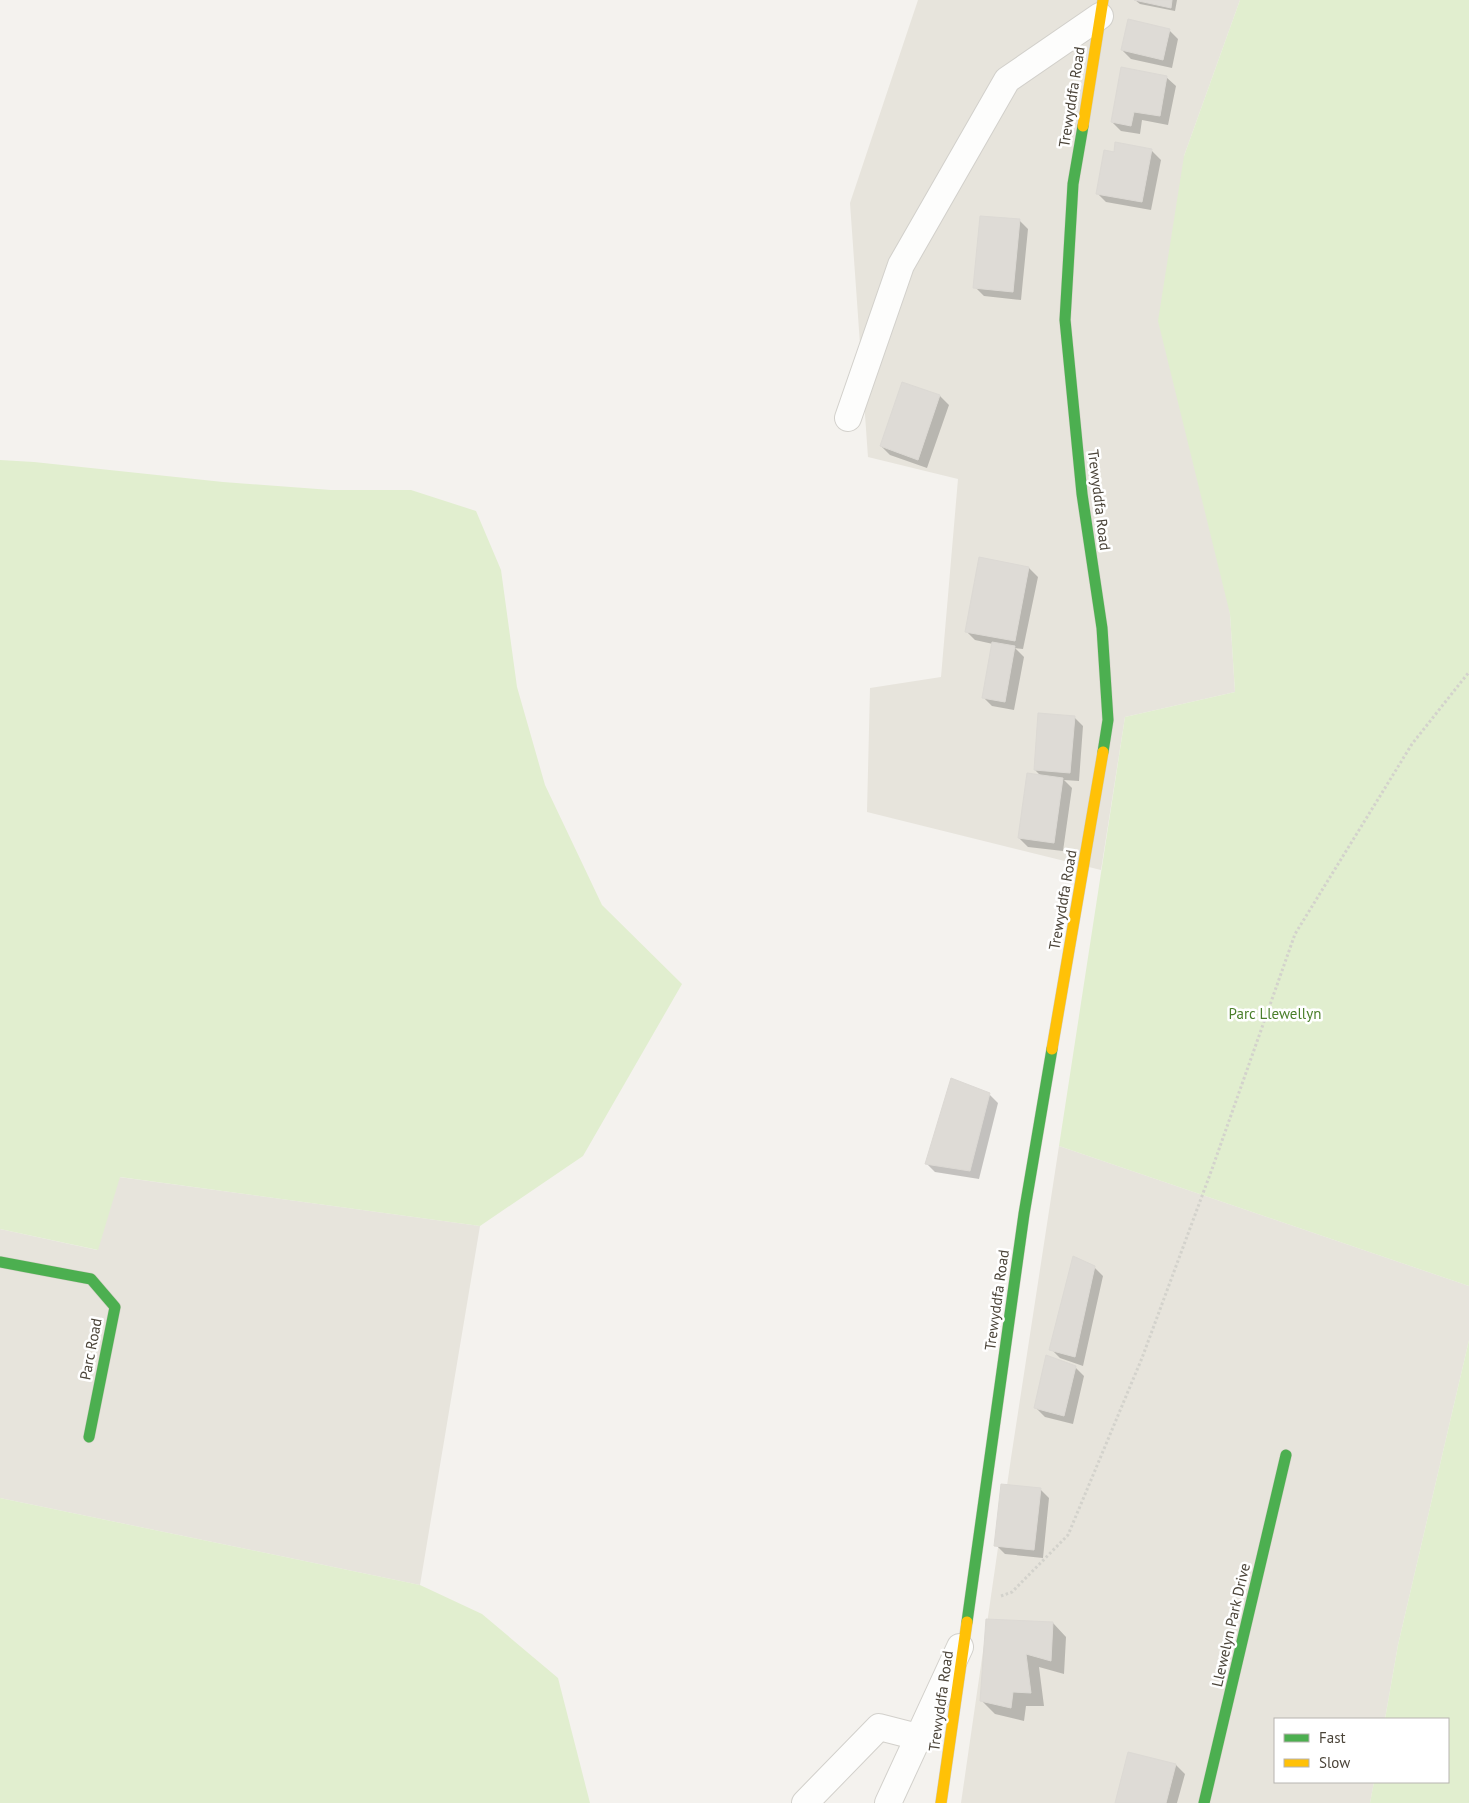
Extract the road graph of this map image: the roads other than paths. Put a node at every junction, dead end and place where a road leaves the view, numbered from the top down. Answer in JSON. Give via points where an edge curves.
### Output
{"nodes":[{"id":1,"x":1101,"y":8,"type":"edge"},
{"id":2,"x":848,"y":418,"type":"dead end"},
{"id":3,"x":0,"y":1262,"type":"edge"},
{"id":4,"x":89,"y":1437,"type":"dead end"},
{"id":5,"x":1286,"y":1455,"type":"dead end"},
{"id":6,"x":968,"y":1620,"type":"junction"},
{"id":7,"x":918,"y":1737,"type":"junction"},
{"id":8,"x":805,"y":1803,"type":"edge"},
{"id":9,"x":888,"y":1803,"type":"edge"},
{"id":10,"x":941,"y":1803,"type":"edge"},
{"id":11,"x":1204,"y":1803,"type":"edge"}],
"edges":[{"from":1,"to":2,"type":"street","via":[[1007,80],[901,265]]},
{"from":1,"to":6,"type":"street","name":"Trewyddfa Road","via":[[1072,184],[1065,320],[1082,494],[1102,628],[1108,720],[1024,1214]]},
{"from":3,"to":4,"type":"street","name":"Parc Road","via":[[91,1279],[115,1307]]},
{"from":5,"to":11,"type":"street","name":"Llewelyn Park Drive"},
{"from":6,"to":7,"type":"street"},
{"from":6,"to":10,"type":"street","name":"Trewyddfa Road"},
{"from":7,"to":8,"type":"street","via":[[879,1727]]},
{"from":7,"to":9,"type":"street"}]}
